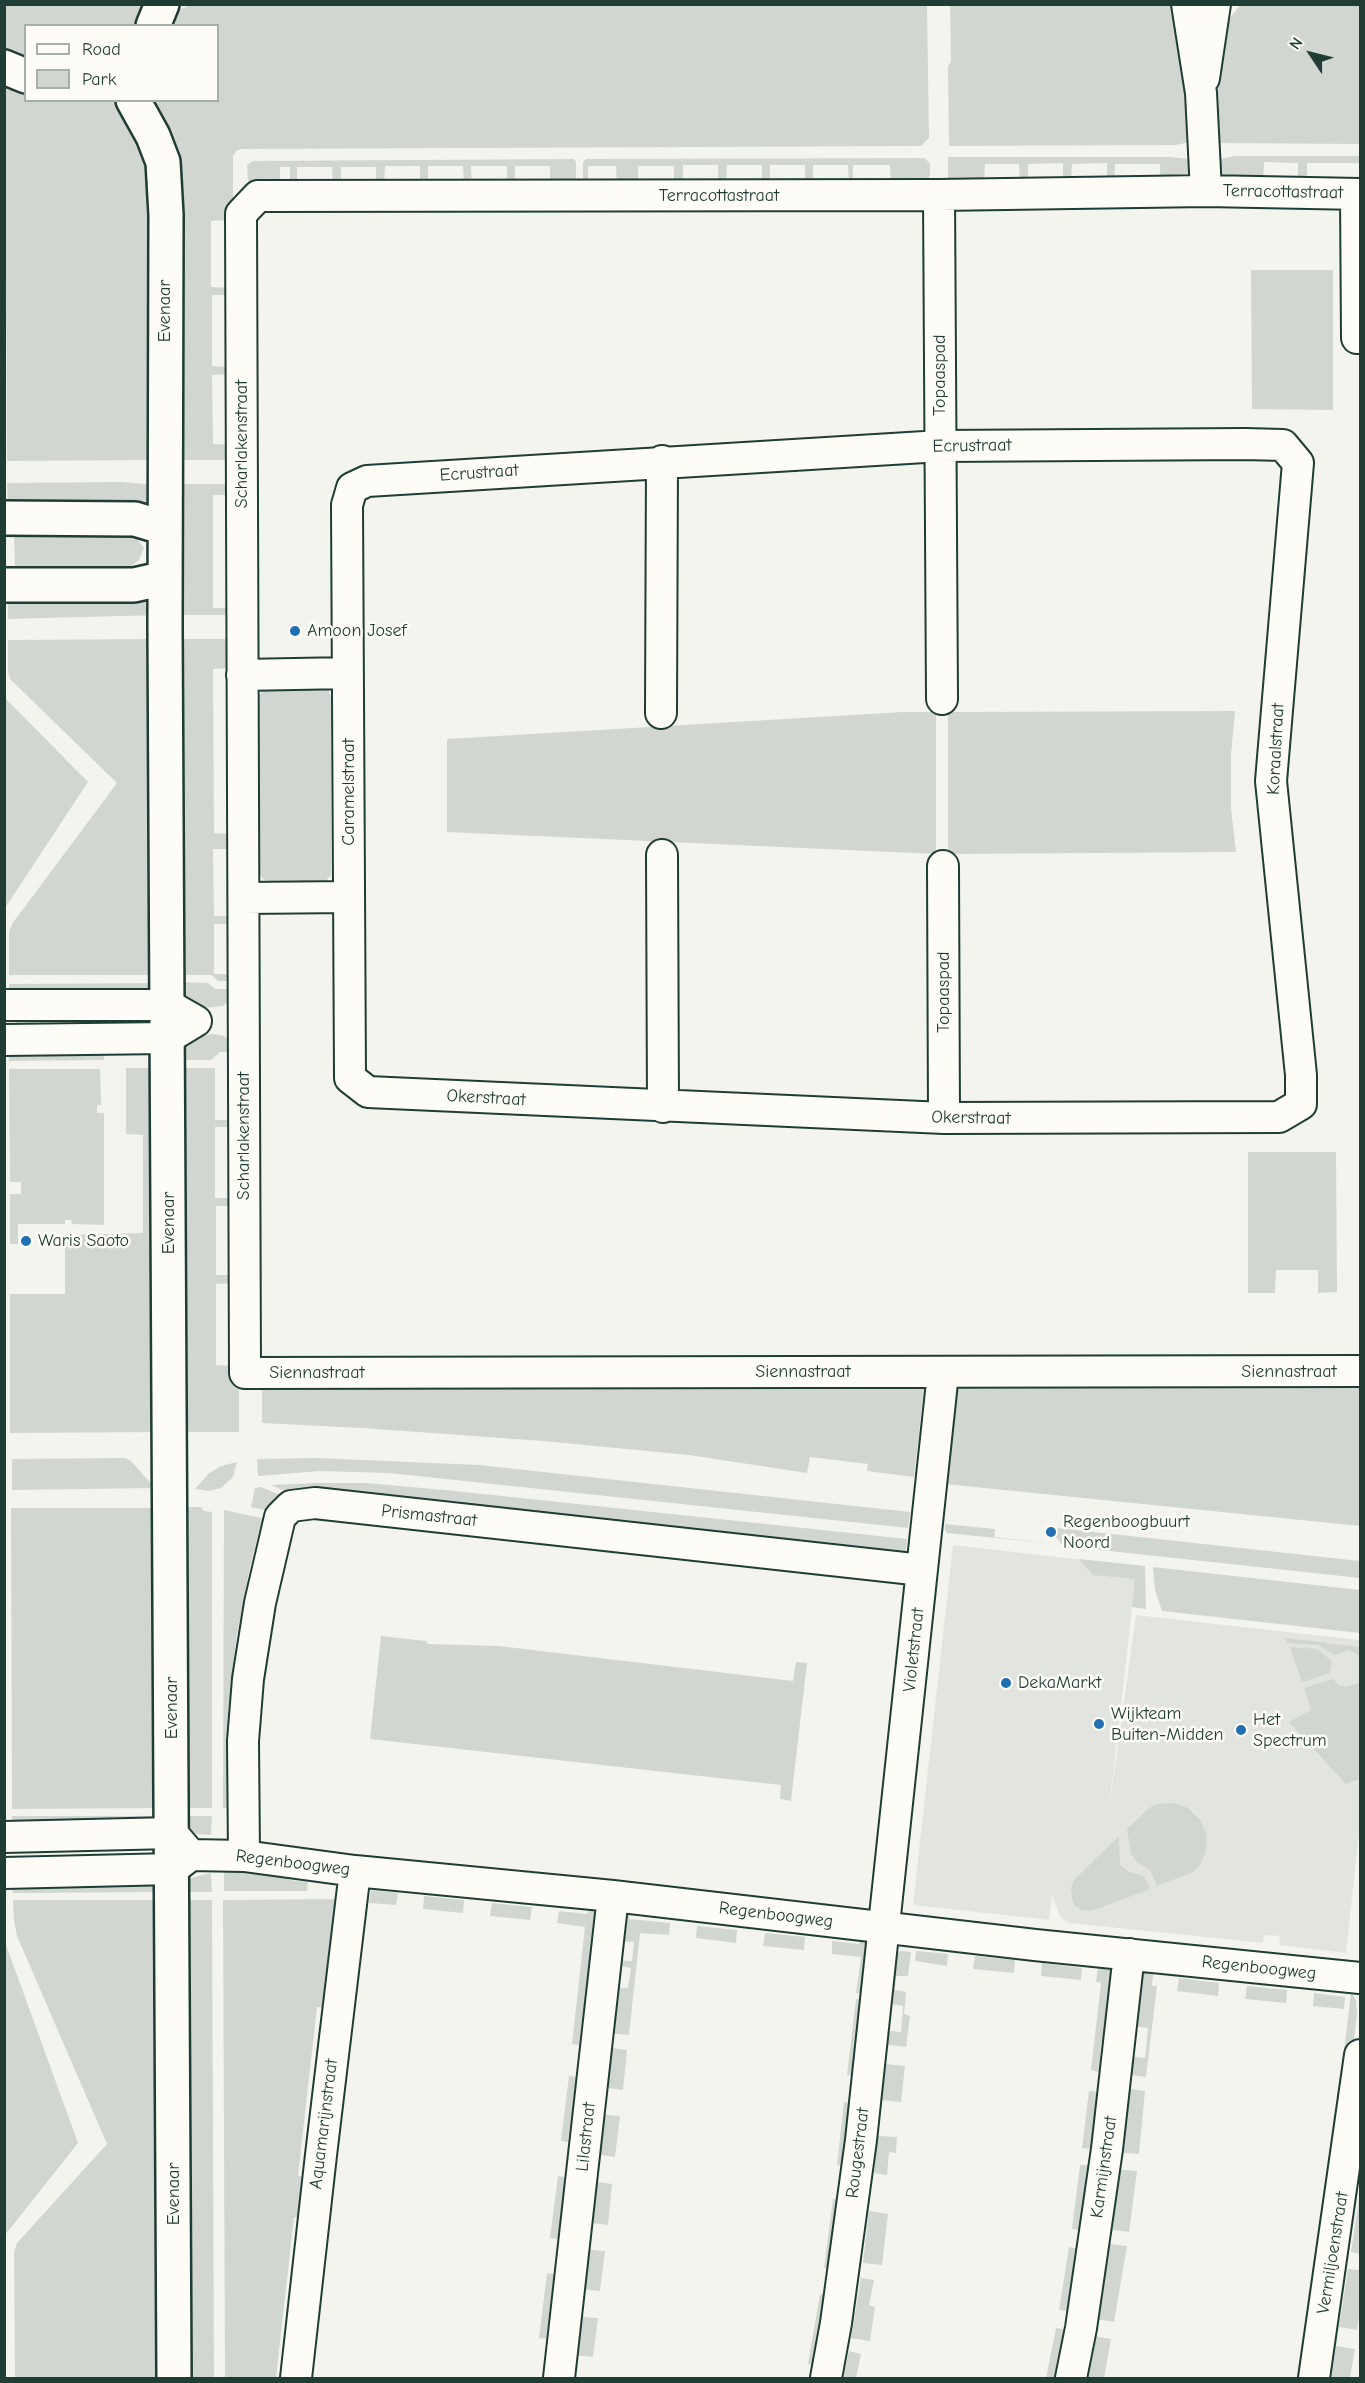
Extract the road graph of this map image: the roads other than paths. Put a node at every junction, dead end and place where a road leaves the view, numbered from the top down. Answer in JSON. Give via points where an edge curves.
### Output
{"nodes":[{"id":1,"x":1187,"y":4,"type":"edge"},
{"id":2,"x":1215,"y":4,"type":"edge"},
{"id":3,"x":4,"y":67,"type":"edge"},
{"id":4,"x":24,"y":75,"type":"edge"},
{"id":5,"x":1201,"y":93,"type":"junction"},
{"id":6,"x":134,"y":102,"type":"edge"},
{"id":7,"x":1206,"y":191,"type":"junction"},
{"id":8,"x":1358,"y":194,"type":"edge"},
{"id":9,"x":939,"y":195,"type":"junction"},
{"id":10,"x":241,"y":214,"type":"joint"},
{"id":11,"x":1360,"y":338,"type":"edge"},
{"id":12,"x":1283,"y":445,"type":"joint"},
{"id":13,"x":941,"y":446,"type":"junction"},
{"id":14,"x":662,"y":461,"type":"junction"},
{"id":15,"x":347,"y":505,"type":"joint"},
{"id":16,"x":4,"y":518,"type":"edge"},
{"id":17,"x":165,"y":528,"type":"junction"},
{"id":18,"x":165,"y":578,"type":"junction"},
{"id":19,"x":4,"y":585,"type":"edge"},
{"id":20,"x":348,"y":673,"type":"junction"},
{"id":21,"x":242,"y":675,"type":"junction"},
{"id":22,"x":942,"y":699,"type":"dead end"},
{"id":23,"x":661,"y":713,"type":"dead end"},
{"id":24,"x":662,"y":855,"type":"dead end"},
{"id":25,"x":943,"y":866,"type":"dead end"},
{"id":26,"x":349,"y":897,"type":"junction"},
{"id":27,"x":244,"y":898,"type":"junction"},
{"id":28,"x":4,"y":1005,"type":"edge"},
{"id":29,"x":168,"y":1005,"type":"junction"},
{"id":30,"x":243,"y":1019,"type":"junction"},
{"id":31,"x":196,"y":1021,"type":"junction"},
{"id":32,"x":168,"y":1038,"type":"junction"},
{"id":33,"x":4,"y":1040,"type":"edge"},
{"id":34,"x":350,"y":1078,"type":"joint"},
{"id":35,"x":663,"y":1107,"type":"junction"},
{"id":36,"x":1279,"y":1117,"type":"joint"},
{"id":37,"x":944,"y":1118,"type":"junction"},
{"id":38,"x":1360,"y":1350,"type":"edge"},
{"id":39,"x":1360,"y":1371,"type":"edge"},
{"id":40,"x":245,"y":1373,"type":"joint"},
{"id":41,"x":944,"y":1373,"type":"junction"},
{"id":42,"x":922,"y":1570,"type":"junction"},
{"id":43,"x":4,"y":1837,"type":"edge"},
{"id":44,"x":179,"y":1852,"type":"junction"},
{"id":45,"x":244,"y":1856,"type":"junction"},
{"id":46,"x":356,"y":1871,"type":"junction"},
{"id":47,"x":4,"y":1873,"type":"edge"},
{"id":48,"x":613,"y":1896,"type":"junction"},
{"id":49,"x":885,"y":1927,"type":"junction"},
{"id":50,"x":1129,"y":1954,"type":"junction"},
{"id":51,"x":1360,"y":1978,"type":"edge"},
{"id":52,"x":1360,"y":2055,"type":"edge"},
{"id":53,"x":174,"y":2379,"type":"edge"},
{"id":54,"x":297,"y":2379,"type":"edge"},
{"id":55,"x":559,"y":2379,"type":"edge"},
{"id":56,"x":825,"y":2379,"type":"edge"},
{"id":57,"x":1071,"y":2379,"type":"edge"},
{"id":58,"x":1314,"y":2379,"type":"edge"}],
"edges":[{"from":1,"to":5,"type":"street","name":"Terracottastraat"},
{"from":2,"to":5,"type":"street","name":"Terracottastraat"},
{"from":3,"to":4,"type":"main road"},
{"from":5,"to":7,"type":"street","name":"Terracottastraat"},
{"from":6,"to":17,"type":"main road","name":"Evenaar","via":[[163,162]]},
{"from":7,"to":8,"type":"street","name":"Terracottastraat"},
{"from":7,"to":9,"type":"street","name":"Terracottastraat"},
{"from":8,"to":11,"type":"street"},
{"from":9,"to":10,"type":"street","name":"Terracottastraat","via":[[258,196]]},
{"from":9,"to":13,"type":"street","name":"Topaaspad"},
{"from":10,"to":21,"type":"street","name":"Scharlakenstraat"},
{"from":12,"to":13,"type":"street","name":"Ecrustraat"},
{"from":12,"to":36,"type":"street","name":"Koraalstraat","via":[[1298,463],[1271,781],[1301,1104]]},
{"from":13,"to":14,"type":"street","name":"Ecrustraat"},
{"from":13,"to":22,"type":"street","name":"Topaaspad"},
{"from":14,"to":15,"type":"street","name":"Ecrustraat","via":[[366,481],[352,488]]},
{"from":14,"to":23,"type":"street"},
{"from":15,"to":20,"type":"street","name":"Caramelstraat"},
{"from":16,"to":17,"type":"main road","via":[[135,519]]},
{"from":17,"to":18,"type":"main road","name":"Evenaar"},
{"from":18,"to":19,"type":"main road","via":[[134,585]]},
{"from":18,"to":29,"type":"main road","name":"Evenaar"},
{"from":20,"to":21,"type":"street"},
{"from":20,"to":26,"type":"street","name":"Caramelstraat"},
{"from":21,"to":27,"type":"street","name":"Scharlakenstraat"},
{"from":24,"to":35,"type":"street"},
{"from":25,"to":37,"type":"street","name":"Topaaspad"},
{"from":26,"to":27,"type":"street"},
{"from":26,"to":34,"type":"street","name":"Caramelstraat"},
{"from":27,"to":30,"type":"street","name":"Scharlakenstraat"},
{"from":28,"to":29,"type":"street"},
{"from":29,"to":31,"type":"street"},
{"from":29,"to":32,"type":"main road","name":"Evenaar"},
{"from":30,"to":31,"type":"street"},
{"from":30,"to":40,"type":"street","name":"Scharlakenstraat"},
{"from":31,"to":32,"type":"street"},
{"from":32,"to":33,"type":"street"},
{"from":32,"to":44,"type":"main road","name":"Evenaar"},
{"from":34,"to":35,"type":"street","name":"Okerstraat","via":[[368,1092]]},
{"from":35,"to":37,"type":"street","name":"Okerstraat"},
{"from":36,"to":37,"type":"street","name":"Okerstraat"},
{"from":38,"to":39,"type":"street"},
{"from":39,"to":41,"type":"street","name":"Siennastraat"},
{"from":40,"to":41,"type":"street","name":"Siennastraat"},
{"from":41,"to":42,"type":"street","name":"Violetstraat"},
{"from":42,"to":45,"type":"street","name":"Prismastraat","via":[[315,1503],[291,1506],[280,1517],[248,1679],[243,1741]]},
{"from":42,"to":49,"type":"street","name":"Violetstraat"},
{"from":43,"to":44,"type":"street","name":"Regenboogweg"},
{"from":44,"to":45,"type":"street","name":"Regenboogweg"},
{"from":44,"to":47,"type":"street","name":"Regenboogweg"},
{"from":44,"to":53,"type":"main road","name":"Evenaar"},
{"from":45,"to":46,"type":"street","name":"Regenboogweg"},
{"from":46,"to":48,"type":"street","name":"Regenboogweg"},
{"from":46,"to":54,"type":"street","name":"Aquamarijnstraat"},
{"from":48,"to":49,"type":"street","name":"Regenboogweg"},
{"from":48,"to":55,"type":"street","name":"Lilastraat"},
{"from":49,"to":50,"type":"street","name":"Regenboogweg"},
{"from":49,"to":56,"type":"street","name":"Rougestraat","via":[[837,2323]]},
{"from":50,"to":51,"type":"street","name":"Regenboogweg"},
{"from":50,"to":57,"type":"street","name":"Karmijnstraat","via":[[1107,2149]]},
{"from":52,"to":58,"type":"street","name":"Vermiljoenstraat"}]}
